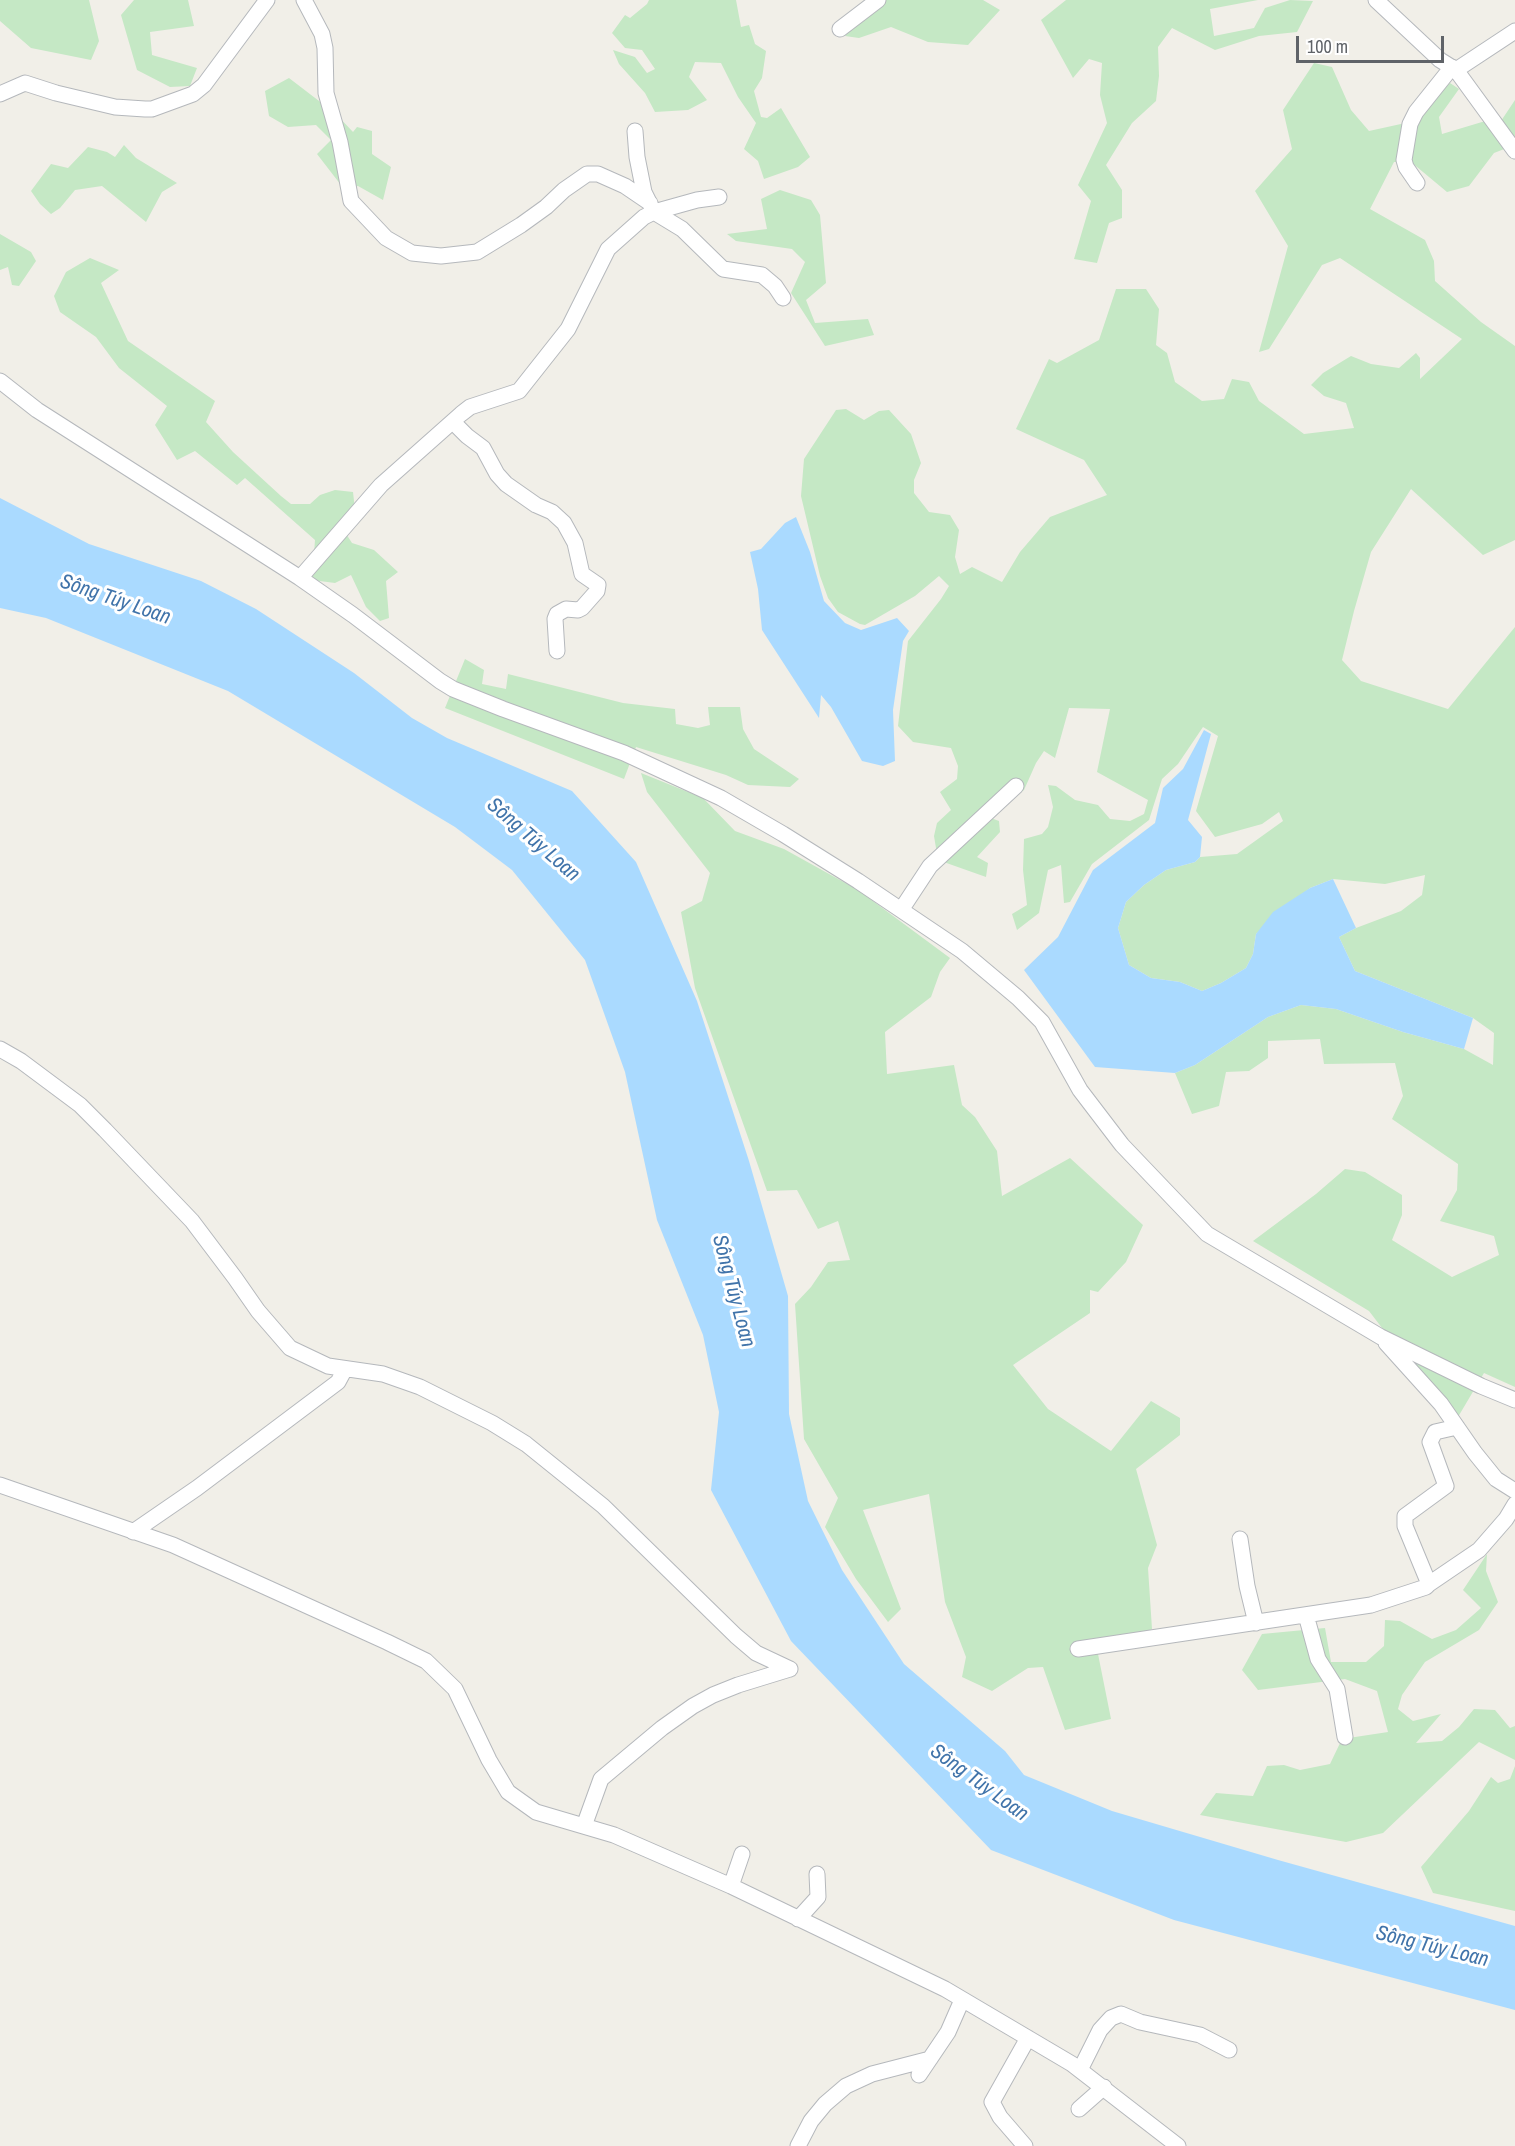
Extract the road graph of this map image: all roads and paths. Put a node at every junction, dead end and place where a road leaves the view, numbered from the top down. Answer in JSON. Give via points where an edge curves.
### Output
{"nodes":[{"id":1,"x":267,"y":0,"type":"edge"},
{"id":2,"x":304,"y":0,"type":"edge"},
{"id":3,"x":878,"y":0,"type":"edge"},
{"id":4,"x":1376,"y":0,"type":"edge"},
{"id":5,"x":840,"y":29,"type":"dead end"},
{"id":6,"x":1515,"y":31,"type":"edge"},
{"id":7,"x":1454,"y":69,"type":"junction"},
{"id":8,"x":0,"y":94,"type":"edge"},
{"id":9,"x":635,"y":130,"type":"dead end"},
{"id":10,"x":1515,"y":151,"type":"edge"},
{"id":11,"x":1418,"y":183,"type":"dead end"},
{"id":12,"x":719,"y":197,"type":"dead end"},
{"id":13,"x":652,"y":208,"type":"junction"},
{"id":14,"x":783,"y":298,"type":"dead end"},
{"id":15,"x":0,"y":381,"type":"edge"},
{"id":16,"x":453,"y":422,"type":"junction"},
{"id":17,"x":300,"y":578,"type":"junction"},
{"id":18,"x":557,"y":651,"type":"dead end"},
{"id":19,"x":1016,"y":786,"type":"dead end"},
{"id":20,"x":901,"y":910,"type":"junction"},
{"id":21,"x":0,"y":1049,"type":"edge"},
{"id":22,"x":1381,"y":1337,"type":"junction"},
{"id":23,"x":345,"y":1370,"type":"junction"},
{"id":24,"x":1515,"y":1400,"type":"edge"},
{"id":25,"x":1457,"y":1427,"type":"junction"},
{"id":26,"x":0,"y":1485,"type":"edge"},
{"id":27,"x":1515,"y":1491,"type":"edge"},
{"id":28,"x":1515,"y":1504,"type":"edge"},
{"id":29,"x":133,"y":1532,"type":"junction"},
{"id":30,"x":1240,"y":1539,"type":"dead end"},
{"id":31,"x":1429,"y":1584,"type":"junction"},
{"id":32,"x":1305,"y":1615,"type":"junction"},
{"id":33,"x":1256,"y":1623,"type":"junction"},
{"id":34,"x":1078,"y":1649,"type":"dead end"},
{"id":35,"x":1345,"y":1737,"type":"dead end"},
{"id":36,"x":584,"y":1826,"type":"junction"},
{"id":37,"x":737,"y":1855,"type":"dead end"},
{"id":38,"x":817,"y":1874,"type":"dead end"},
{"id":39,"x":727,"y":1884,"type":"junction"},
{"id":40,"x":798,"y":1919,"type":"junction"},
{"id":41,"x":962,"y":2000,"type":"junction"},
{"id":42,"x":1028,"y":2038,"type":"junction"},
{"id":43,"x":1229,"y":2050,"type":"dead end"},
{"id":44,"x":930,"y":2059,"type":"junction"},
{"id":45,"x":1080,"y":2070,"type":"junction"},
{"id":46,"x":918,"y":2075,"type":"dead end"},
{"id":47,"x":1104,"y":2087,"type":"junction"},
{"id":48,"x":1079,"y":2109,"type":"dead end"},
{"id":49,"x":798,"y":2146,"type":"edge"},
{"id":50,"x":1025,"y":2146,"type":"edge"},
{"id":51,"x":1178,"y":2146,"type":"edge"}],
"edges":[{"from":1,"to":8,"type":"street","via":[[204,85],[193,94],[152,109],[115,107],[25,83]]},
{"from":2,"to":13,"type":"street","via":[[322,34],[326,93],[351,201],[386,238],[412,253],[441,256],[477,252],[521,225],[586,174],[598,174],[626,186]]},
{"from":3,"to":5,"type":"street"},
{"from":4,"to":7,"type":"street"},
{"from":6,"to":7,"type":"street"},
{"from":7,"to":10,"type":"street"},
{"from":7,"to":11,"type":"street","via":[[1410,124],[1404,160]]},
{"from":9,"to":13,"type":"street","via":[[644,192]]},
{"from":12,"to":13,"type":"street"},
{"from":13,"to":14,"type":"street","via":[[682,229],[723,269],[762,275]]},
{"from":13,"to":16,"type":"street","via":[[608,249],[568,329],[519,391],[470,407]]},
{"from":15,"to":17,"type":"street","via":[[37,410]]},
{"from":16,"to":17,"type":"street","via":[[381,485]]},
{"from":16,"to":18,"type":"street","via":[[483,448],[506,484],[564,523],[575,543],[582,574],[598,585],[582,608],[557,614]]},
{"from":17,"to":20,"type":"street","via":[[453,688],[624,753],[721,798]]},
{"from":19,"to":20,"type":"street","via":[[930,866]]},
{"from":20,"to":22,"type":"street","via":[[962,951],[1042,1022],[1080,1090],[1122,1145],[1207,1234]]},
{"from":21,"to":23,"type":"street","via":[[80,1105],[105,1130],[192,1221],[290,1348]]},
{"from":22,"to":24,"type":"street"},
{"from":22,"to":25,"type":"street"},
{"from":23,"to":29,"type":"street","via":[[338,1382]]},
{"from":23,"to":36,"type":"street","via":[[383,1374],[420,1387],[526,1444],[603,1506],[736,1636],[756,1653],[790,1669],[713,1695],[662,1728],[601,1779]]},
{"from":25,"to":27,"type":"street","via":[[1496,1479]]},
{"from":25,"to":31,"type":"street","via":[[1435,1432],[1430,1442],[1446,1486],[1405,1516],[1405,1526]]},
{"from":26,"to":29,"type":"street"},
{"from":28,"to":31,"type":"street","via":[[1479,1550]]},
{"from":29,"to":36,"type":"street","via":[[173,1545],[426,1661],[455,1689],[508,1792],[536,1812]]},
{"from":30,"to":33,"type":"street"},
{"from":31,"to":32,"type":"street","via":[[1371,1605]]},
{"from":32,"to":33,"type":"street"},
{"from":32,"to":35,"type":"street","via":[[1318,1659],[1337,1689]]},
{"from":33,"to":34,"type":"street"},
{"from":36,"to":39,"type":"street"},
{"from":37,"to":39,"type":"street"},
{"from":38,"to":40,"type":"street","via":[[818,1897]]},
{"from":39,"to":40,"type":"street"},
{"from":40,"to":41,"type":"street","via":[[875,1965]]},
{"from":41,"to":42,"type":"street"},
{"from":41,"to":44,"type":"street"},
{"from":42,"to":45,"type":"street"},
{"from":42,"to":50,"type":"street","via":[[992,2102]]},
{"from":43,"to":45,"type":"street","via":[[1200,2035],[1120,2014],[1100,2030]]},
{"from":44,"to":46,"type":"street"},
{"from":44,"to":49,"type":"street","via":[[872,2074],[846,2086],[811,2121]]},
{"from":45,"to":47,"type":"street"},
{"from":47,"to":48,"type":"street"},
{"from":47,"to":51,"type":"street"}]}
